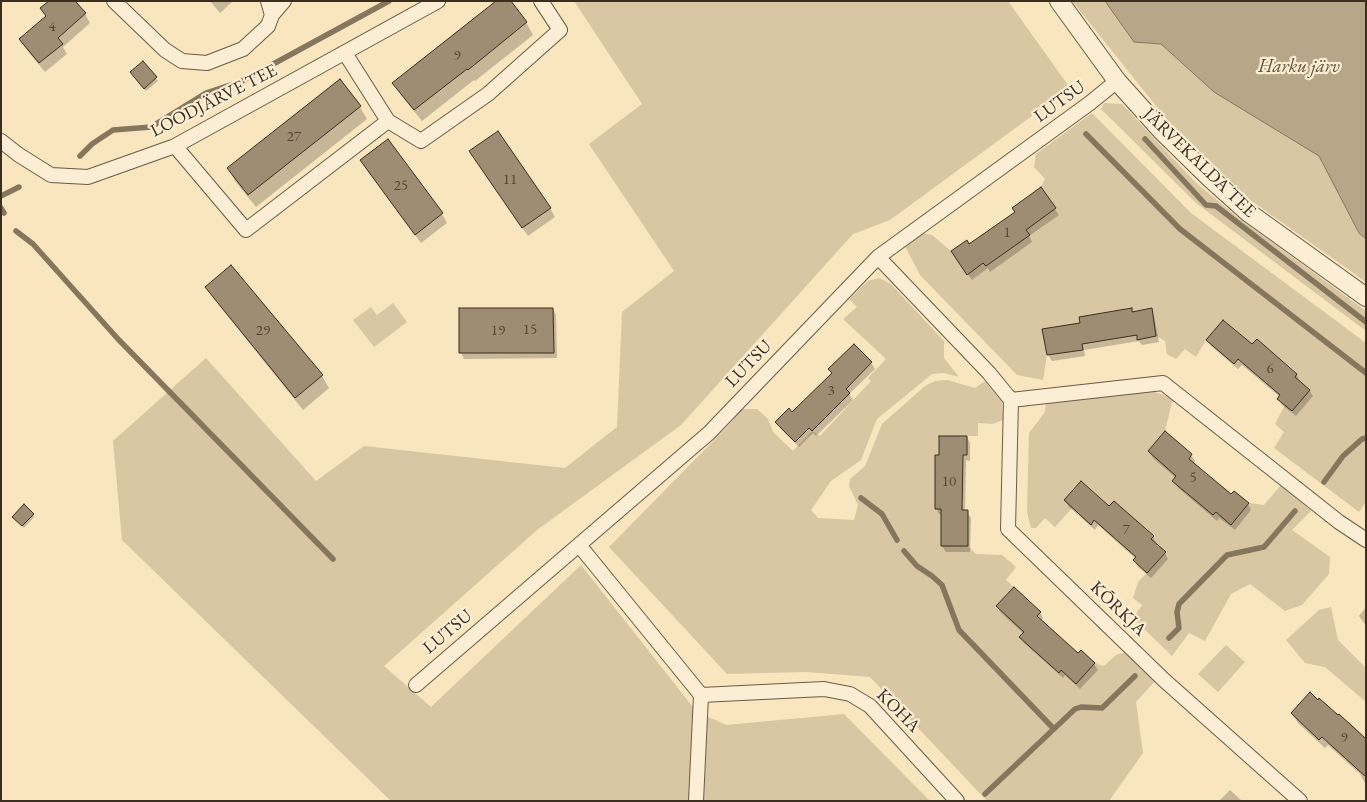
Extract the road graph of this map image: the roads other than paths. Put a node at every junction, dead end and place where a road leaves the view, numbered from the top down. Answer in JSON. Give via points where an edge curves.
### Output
{"nodes":[{"id":1,"x":114,"y":1,"type":"edge"},
{"id":2,"x":268,"y":1,"type":"edge"},
{"id":3,"x":284,"y":1,"type":"edge"},
{"id":4,"x":438,"y":1,"type":"edge"},
{"id":5,"x":541,"y":1,"type":"edge"},
{"id":6,"x":1059,"y":1,"type":"edge"},
{"id":7,"x":272,"y":15,"type":"junction"},
{"id":8,"x":345,"y":53,"type":"junction"},
{"id":9,"x":1117,"y":81,"type":"junction"},
{"id":10,"x":388,"y":121,"type":"junction"},
{"id":11,"x":1,"y":141,"type":"edge"},
{"id":12,"x":174,"y":146,"type":"junction"},
{"id":13,"x":878,"y":257,"type":"junction"},
{"id":14,"x":1366,"y":297,"type":"edge"},
{"id":15,"x":1011,"y":400,"type":"junction"},
{"id":16,"x":1366,"y":540,"type":"edge"},
{"id":17,"x":579,"y":545,"type":"junction"},
{"id":18,"x":416,"y":685,"type":"dead end"},
{"id":19,"x":702,"y":696,"type":"junction"},
{"id":20,"x":696,"y":801,"type":"edge"},
{"id":21,"x":957,"y":801,"type":"edge"},
{"id":22,"x":1300,"y":801,"type":"edge"}],
"edges":[{"from":1,"to":7,"type":"street","via":[[165,50],[182,61],[207,62],[243,49],[268,26]]},
{"from":2,"to":7,"type":"street"},
{"from":3,"to":7,"type":"street"},
{"from":4,"to":8,"type":"street","name":"LOODJÄRVE TEE"},
{"from":5,"to":10,"type":"street","via":[[560,30],[488,94],[421,142]]},
{"from":6,"to":9,"type":"street","name":"JÄRVEKALDA TEE"},
{"from":8,"to":10,"type":"street"},
{"from":8,"to":12,"type":"street","name":"LOODJÄRVE TEE"},
{"from":9,"to":13,"type":"street","name":"LUTSU"},
{"from":9,"to":14,"type":"street","name":"JÄRVEKALDA TEE","via":[[1210,178],[1249,213]]},
{"from":10,"to":12,"type":"street","via":[[246,230]]},
{"from":11,"to":12,"type":"street","name":"LOODJÄRVE TEE","via":[[50,175],[88,177]]},
{"from":13,"to":15,"type":"street"},
{"from":13,"to":17,"type":"street","name":"LUTSU","via":[[709,433]]},
{"from":15,"to":16,"type":"street","via":[[1163,383]]},
{"from":15,"to":22,"type":"street","name":"KÕRKJA","via":[[1008,529],[1164,680]]},
{"from":17,"to":18,"type":"street","name":"LUTSU"},
{"from":17,"to":19,"type":"street"},
{"from":19,"to":20,"type":"street"},
{"from":19,"to":21,"type":"street","name":"KOHA","via":[[824,689],[850,694],[870,706]]}]}
